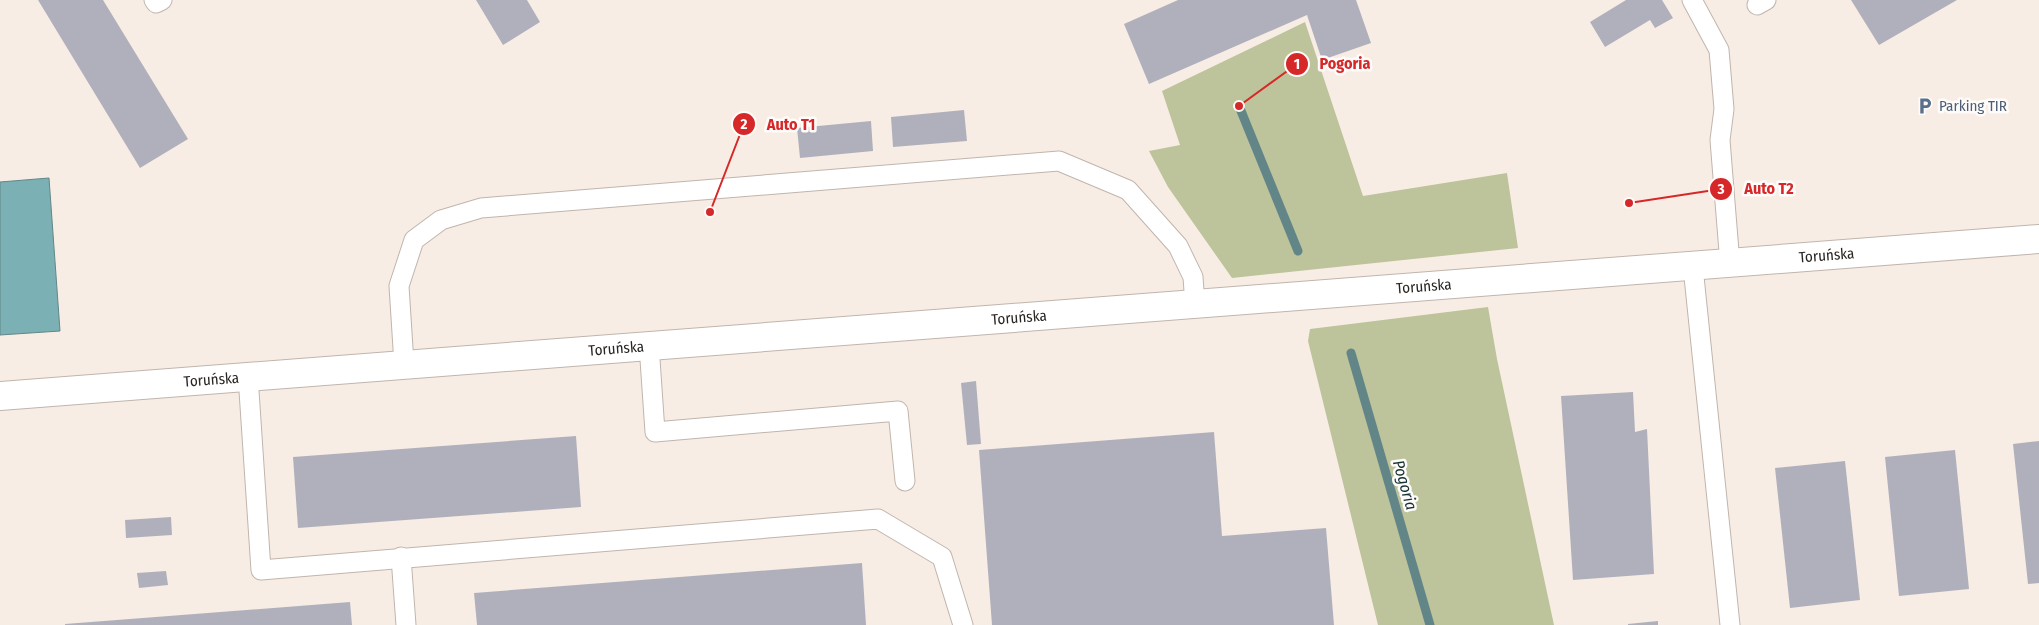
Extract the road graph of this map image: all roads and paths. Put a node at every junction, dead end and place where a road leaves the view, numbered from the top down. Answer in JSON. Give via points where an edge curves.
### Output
{"nodes":[{"id":1,"x":154,"y":0,"type":"edge"},
{"id":2,"x":162,"y":0,"type":"edge"},
{"id":3,"x":1692,"y":0,"type":"edge"},
{"id":4,"x":2039,"y":239,"type":"edge"},
{"id":5,"x":1730,"y":264,"type":"junction"},
{"id":6,"x":1693,"y":267,"type":"junction"},
{"id":7,"x":1195,"y":305,"type":"junction"},
{"id":8,"x":649,"y":345,"type":"junction"},
{"id":9,"x":404,"y":364,"type":"junction"},
{"id":10,"x":248,"y":376,"type":"junction"},
{"id":11,"x":0,"y":396,"type":"edge"},
{"id":12,"x":905,"y":481,"type":"dead end"},
{"id":13,"x":401,"y":557,"type":"junction"},
{"id":14,"x":406,"y":625,"type":"edge"},
{"id":15,"x":962,"y":625,"type":"edge"},
{"id":16,"x":1730,"y":625,"type":"edge"}],
"edges":[{"from":1,"to":2,"type":"lane","via":[[156,3]]},
{"from":3,"to":5,"type":"lane","via":[[1719,50],[1724,109],[1720,140]]},
{"from":4,"to":5,"type":"street","name":"Toruńska"},
{"from":5,"to":6,"type":"street","name":"Toruńska"},
{"from":6,"to":7,"type":"street","name":"Toruńska"},
{"from":6,"to":16,"type":"lane"},
{"from":7,"to":8,"type":"street","name":"Toruńska"},
{"from":7,"to":9,"type":"lane","via":[[1193,277],[1178,246],[1128,190],[1059,161],[481,208],[441,220],[414,240],[399,286]]},
{"from":8,"to":9,"type":"street","name":"Toruńska"},
{"from":8,"to":12,"type":"lane","via":[[655,432],[898,411]]},
{"from":9,"to":10,"type":"street","name":"Toruńska"},
{"from":10,"to":11,"type":"street","name":"Toruńska"},
{"from":10,"to":13,"type":"lane","via":[[261,570]]},
{"from":13,"to":14,"type":"lane"},
{"from":13,"to":15,"type":"lane","via":[[878,519],[942,557]]}]}
